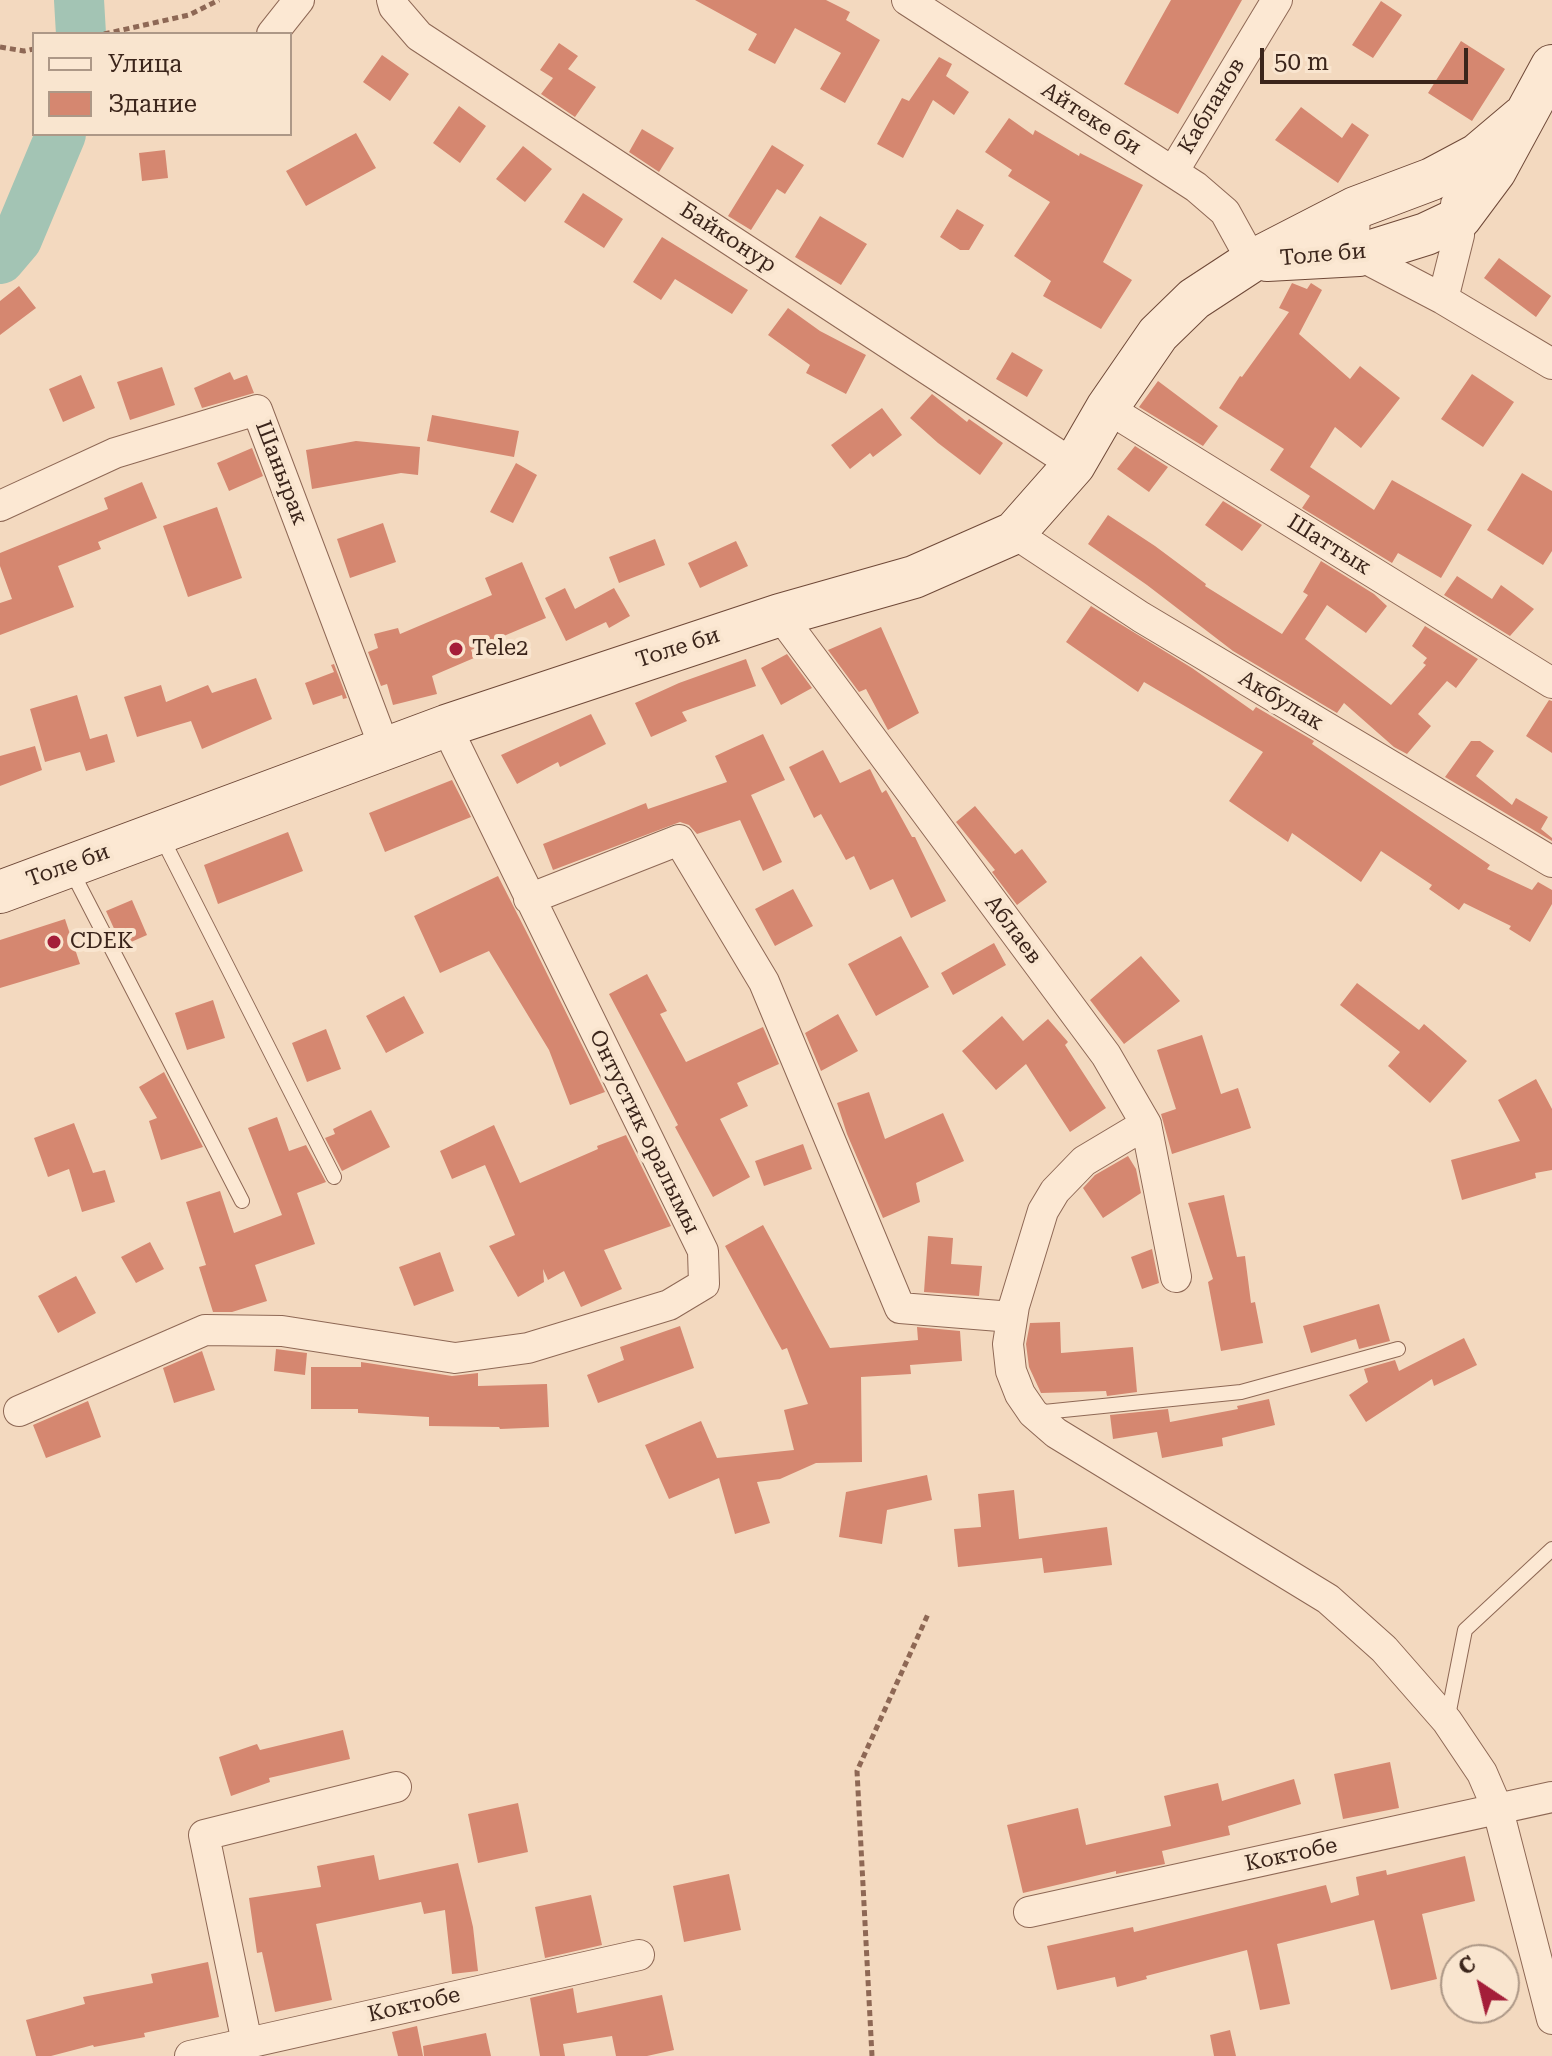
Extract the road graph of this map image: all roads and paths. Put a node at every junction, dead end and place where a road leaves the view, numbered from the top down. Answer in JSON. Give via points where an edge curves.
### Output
{"nodes":[{"id":1,"x":219,"y":0,"type":"edge"},
{"id":2,"x":299,"y":0,"type":"edge"},
{"id":3,"x":392,"y":0,"type":"edge"},
{"id":4,"x":907,"y":0,"type":"edge"},
{"id":5,"x":1277,"y":0,"type":"edge"},
{"id":6,"x":113,"y":32,"type":"edge"},
{"id":7,"x":274,"y":32,"type":"edge"},
{"id":8,"x":0,"y":47,"type":"edge"},
{"id":9,"x":32,"y":49,"type":"edge"},
{"id":10,"x":1552,"y":66,"type":"edge"},
{"id":11,"x":1522,"y":117,"type":"junction"},
{"id":12,"x":1173,"y":172,"type":"junction"},
{"id":13,"x":1432,"y":179,"type":"junction"},
{"id":14,"x":1355,"y":208,"type":"junction"},
{"id":15,"x":1460,"y":218,"type":"junction"},
{"id":16,"x":1359,"y":255,"type":"junction"},
{"id":17,"x":1252,"y":261,"type":"junction"},
{"id":18,"x":1443,"y":299,"type":"junction"},
{"id":19,"x":1552,"y":364,"type":"edge"},
{"id":20,"x":1107,"y":408,"type":"junction"},
{"id":21,"x":1074,"y":465,"type":"junction"},
{"id":22,"x":0,"y":506,"type":"edge"},
{"id":23,"x":1014,"y":533,"type":"junction"},
{"id":24,"x":780,"y":615,"type":"junction"},
{"id":25,"x":1552,"y":683,"type":"edge"},
{"id":26,"x":446,"y":726,"type":"junction"},
{"id":27,"x":385,"y":749,"type":"junction"},
{"id":28,"x":159,"y":832,"type":"junction"},
{"id":29,"x":1552,"y":862,"type":"edge"},
{"id":30,"x":69,"y":866,"type":"junction"},
{"id":31,"x":0,"y":892,"type":"edge"},
{"id":32,"x":529,"y":899,"type":"junction"},
{"id":33,"x":1146,"y":1124,"type":"junction"},
{"id":34,"x":334,"y":1177,"type":"dead end"},
{"id":35,"x":242,"y":1201,"type":"dead end"},
{"id":36,"x":1176,"y":1277,"type":"dead end"},
{"id":37,"x":1012,"y":1317,"type":"junction"},
{"id":38,"x":1398,"y":1349,"type":"dead end"},
{"id":39,"x":19,"y":1411,"type":"dead end"},
{"id":40,"x":1033,"y":1413,"type":"junction"},
{"id":41,"x":1552,"y":1549,"type":"edge"},
{"id":42,"x":929,"y":1612,"type":"dead end"},
{"id":43,"x":1447,"y":1721,"type":"junction"},
{"id":44,"x":396,"y":1787,"type":"dead end"},
{"id":45,"x":1552,"y":1797,"type":"edge"},
{"id":46,"x":1498,"y":1810,"type":"junction"},
{"id":47,"x":1029,"y":1912,"type":"dead end"},
{"id":48,"x":639,"y":1955,"type":"dead end"},
{"id":49,"x":1552,"y":2019,"type":"edge"},
{"id":50,"x":247,"y":2043,"type":"junction"},
{"id":51,"x":190,"y":2056,"type":"edge"},
{"id":52,"x":872,"y":2056,"type":"edge"}],
"edges":[{"from":1,"to":6,"type":"path","via":[[189,15]]},
{"from":2,"to":7,"type":"street"},
{"from":3,"to":21,"type":"street","name":"Байконур","via":[[419,36]]},
{"from":4,"to":12,"type":"street","name":"Айтеке би"},
{"from":5,"to":12,"type":"street","name":"Кабланов"},
{"from":8,"to":9,"type":"path"},
{"from":10,"to":11,"type":"main road","name":"Толе би"},
{"from":11,"to":13,"type":"main road","name":"Толе би","via":[[1477,155]]},
{"from":11,"to":15,"type":"main road","name":"Толе би","via":[[1495,171]]},
{"from":12,"to":17,"type":"street","name":"Айтеке би","via":[[1225,212]]},
{"from":13,"to":14,"type":"main road","name":"Толе би"},
{"from":13,"to":15,"type":"street","via":[[1445,186]]},
{"from":14,"to":16,"type":"street"},
{"from":14,"to":17,"type":"main road","name":"Толе би"},
{"from":15,"to":16,"type":"main road","name":"Толе би"},
{"from":15,"to":18,"type":"street"},
{"from":16,"to":17,"type":"main road","name":"Толе би"},
{"from":16,"to":18,"type":"street"},
{"from":17,"to":20,"type":"main road","name":"Толе би","via":[[1194,299],[1158,334]]},
{"from":18,"to":19,"type":"street"},
{"from":20,"to":21,"type":"main road","name":"Толе би"},
{"from":20,"to":25,"type":"street","name":"Шаттык"},
{"from":21,"to":23,"type":"main road","name":"Толе би"},
{"from":22,"to":27,"type":"street","name":"Шанырак","via":[[115,453],[257,410]]},
{"from":23,"to":24,"type":"main road","name":"Толе би","via":[[914,577]]},
{"from":23,"to":29,"type":"street","name":"Акбулак","via":[[1141,617]]},
{"from":24,"to":26,"type":"main road","name":"Толе би"},
{"from":24,"to":33,"type":"street","name":"Аблаев","via":[[1106,1055]]},
{"from":26,"to":27,"type":"main road","name":"Толе би"},
{"from":26,"to":32,"type":"street","name":"Онтустик оралымы"},
{"from":27,"to":28,"type":"main road","name":"Толе би"},
{"from":28,"to":30,"type":"main road","name":"Толе би"},
{"from":28,"to":34,"type":"lane"},
{"from":30,"to":31,"type":"main road","name":"Толе би"},
{"from":30,"to":35,"type":"lane"},
{"from":32,"to":37,"type":"street","via":[[679,840],[764,982],[900,1308]]},
{"from":32,"to":39,"type":"street","name":"Онтустик оралымы","via":[[703,1251],[704,1284],[669,1305],[528,1348],[455,1358],[282,1331],[205,1330]]},
{"from":33,"to":36,"type":"street","name":"Аблаев"},
{"from":33,"to":37,"type":"street","via":[[1084,1161],[1055,1191],[1043,1211]]},
{"from":37,"to":40,"type":"street","via":[[1011,1371]]},
{"from":38,"to":40,"type":"lane","via":[[1241,1392]]},
{"from":40,"to":43,"type":"street","via":[[1056,1433],[1328,1599],[1384,1649]]},
{"from":41,"to":43,"type":"lane","via":[[1465,1630]]},
{"from":42,"to":52,"type":"path","via":[[857,1771]]},
{"from":43,"to":46,"type":"street","via":[[1482,1773]]},
{"from":44,"to":50,"type":"street","via":[[204,1835]]},
{"from":45,"to":46,"type":"street","name":"Коктобе"},
{"from":46,"to":47,"type":"street","name":"Коктобе"},
{"from":46,"to":49,"type":"street"},
{"from":48,"to":50,"type":"street","name":"Коктобе"},
{"from":50,"to":51,"type":"street","name":"Коктобе"}]}
